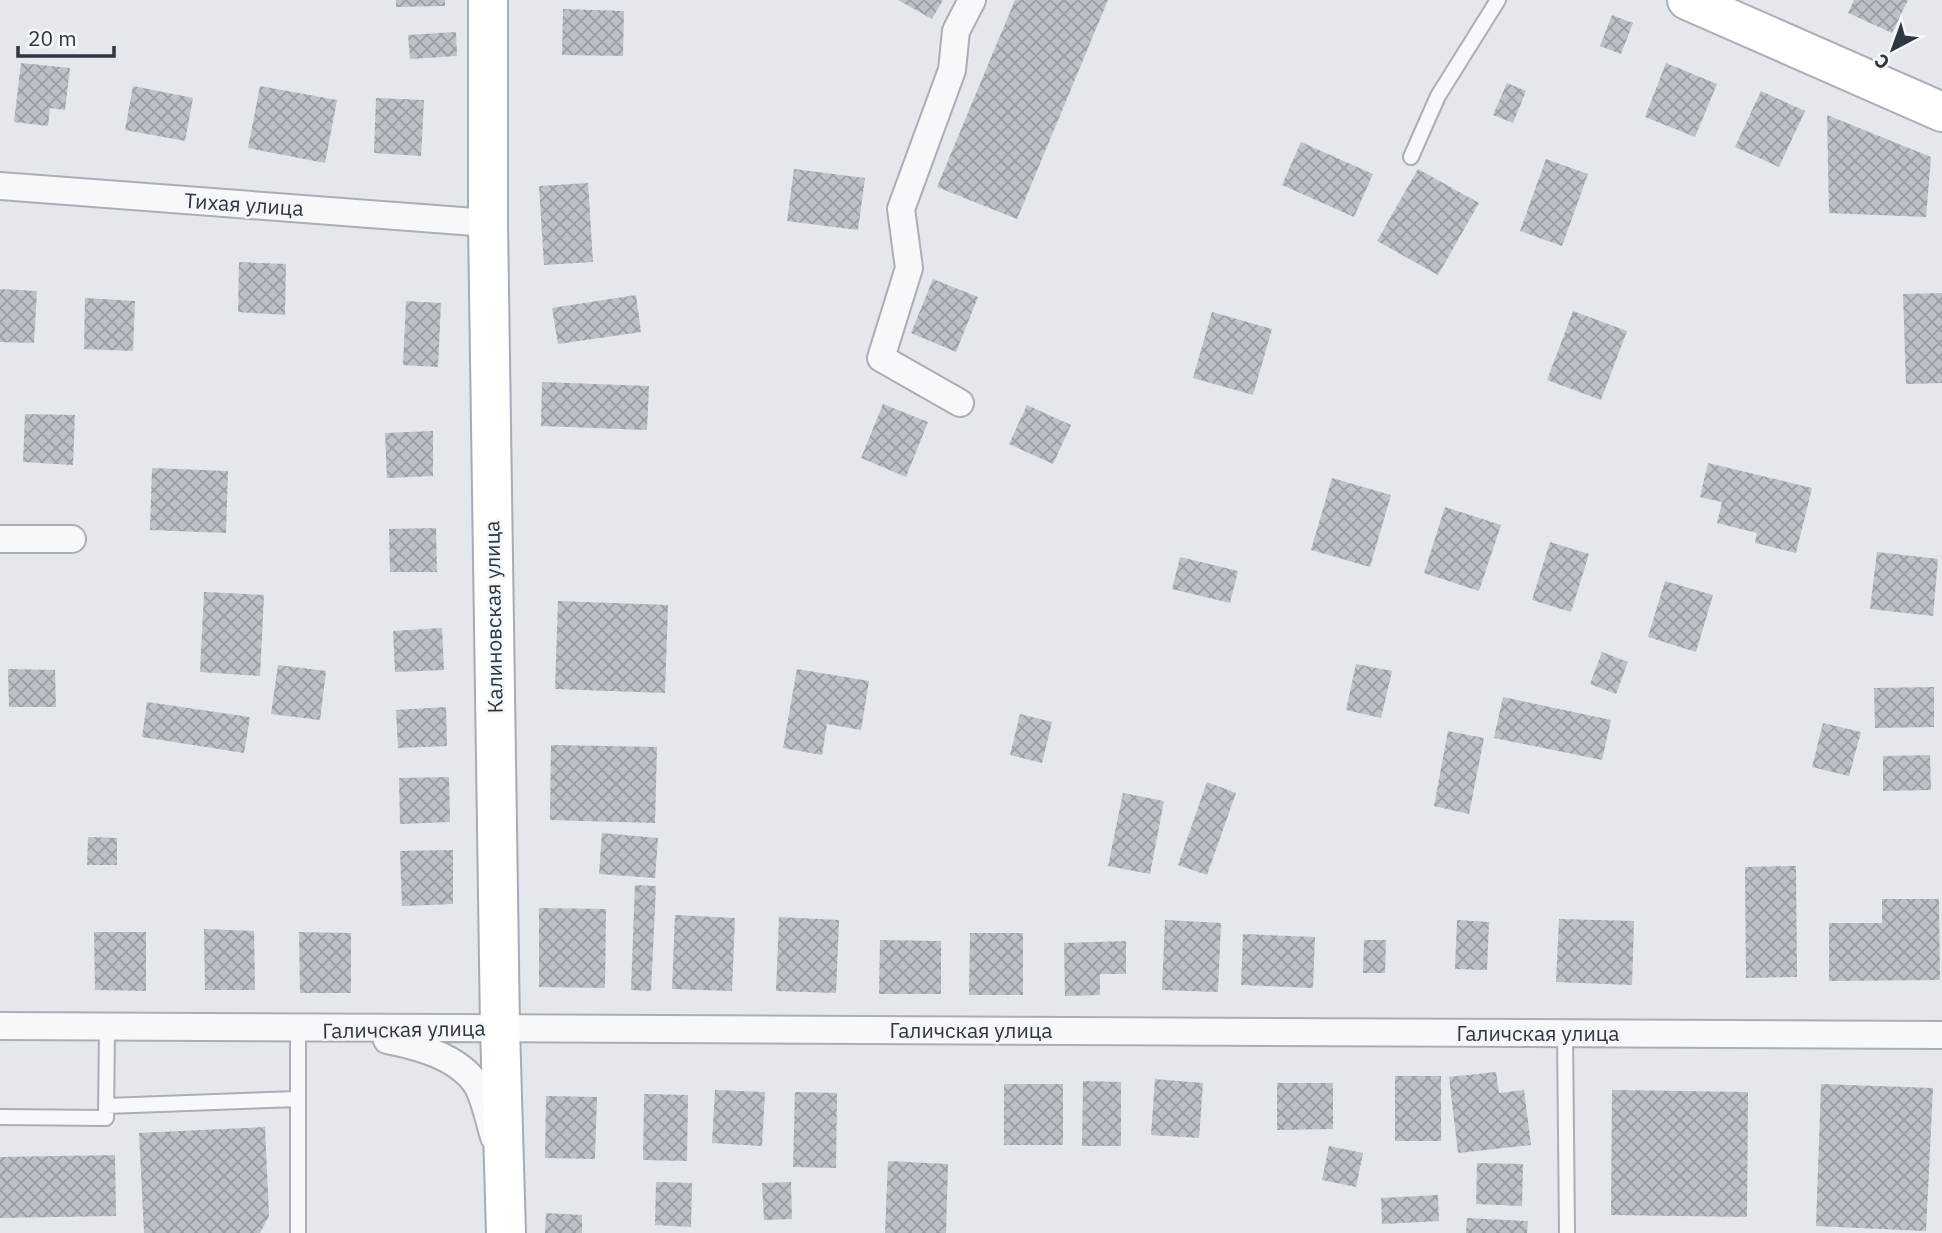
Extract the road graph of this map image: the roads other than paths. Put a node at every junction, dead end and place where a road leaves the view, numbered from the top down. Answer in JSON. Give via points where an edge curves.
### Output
{"nodes":[{"id":1,"x":488,"y":0,"type":"edge"},
{"id":2,"x":972,"y":0,"type":"edge"},
{"id":3,"x":1498,"y":0,"type":"edge"},
{"id":4,"x":1686,"y":0,"type":"edge"},
{"id":5,"x":1942,"y":112,"type":"edge"},
{"id":6,"x":1411,"y":157,"type":"dead end"},
{"id":7,"x":0,"y":186,"type":"edge"},
{"id":8,"x":488,"y":223,"type":"junction"},
{"id":9,"x":960,"y":403,"type":"dead end"},
{"id":10,"x":0,"y":539,"type":"edge"},
{"id":11,"x":72,"y":539,"type":"dead end"},
{"id":12,"x":0,"y":1026,"type":"edge"},
{"id":13,"x":107,"y":1027,"type":"junction"},
{"id":14,"x":500,"y":1028,"type":"junction"},
{"id":15,"x":298,"y":1030,"type":"junction"},
{"id":16,"x":337,"y":1030,"type":"junction"},
{"id":17,"x":1565,"y":1033,"type":"junction"},
{"id":18,"x":1942,"y":1035,"type":"edge"},
{"id":19,"x":298,"y":1099,"type":"junction"},
{"id":20,"x":106,"y":1106,"type":"junction"},
{"id":21,"x":0,"y":1117,"type":"edge"},
{"id":22,"x":506,"y":1173,"type":"junction"},
{"id":23,"x":298,"y":1233,"type":"edge"},
{"id":24,"x":506,"y":1233,"type":"edge"},
{"id":25,"x":1567,"y":1233,"type":"edge"}],
"edges":[{"from":1,"to":8,"type":"main road","name":"Калиновская улица"},
{"from":2,"to":9,"type":"street","via":[[956,31],[952,70],[901,209],[909,268],[881,358]]},
{"from":3,"to":6,"type":"lane","via":[[1438,96]]},
{"from":4,"to":5,"type":"main road"},
{"from":7,"to":8,"type":"street","name":"Тихая улица"},
{"from":8,"to":14,"type":"main road","name":"Калиновская улица"},
{"from":10,"to":11,"type":"street"},
{"from":12,"to":13,"type":"street","name":"Галичская улица"},
{"from":13,"to":15,"type":"street","name":"Галичская улица"},
{"from":13,"to":20,"type":"lane"},
{"from":14,"to":16,"type":"street","name":"Галичская улица"},
{"from":14,"to":17,"type":"street","name":"Галичская улица"},
{"from":14,"to":22,"type":"main road","name":"Калиновская улица"},
{"from":15,"to":16,"type":"street","name":"Галичская улица"},
{"from":15,"to":19,"type":"lane"},
{"from":16,"to":22,"type":"street","via":[[419,1046],[456,1065],[477,1085]]},
{"from":17,"to":18,"type":"street","name":"Галичская улица"},
{"from":17,"to":25,"type":"lane"},
{"from":19,"to":20,"type":"lane"},
{"from":19,"to":23,"type":"lane"},
{"from":20,"to":21,"type":"lane","via":[[106,1118]]},
{"from":22,"to":24,"type":"main road","name":"Калиновская улица"}]}
